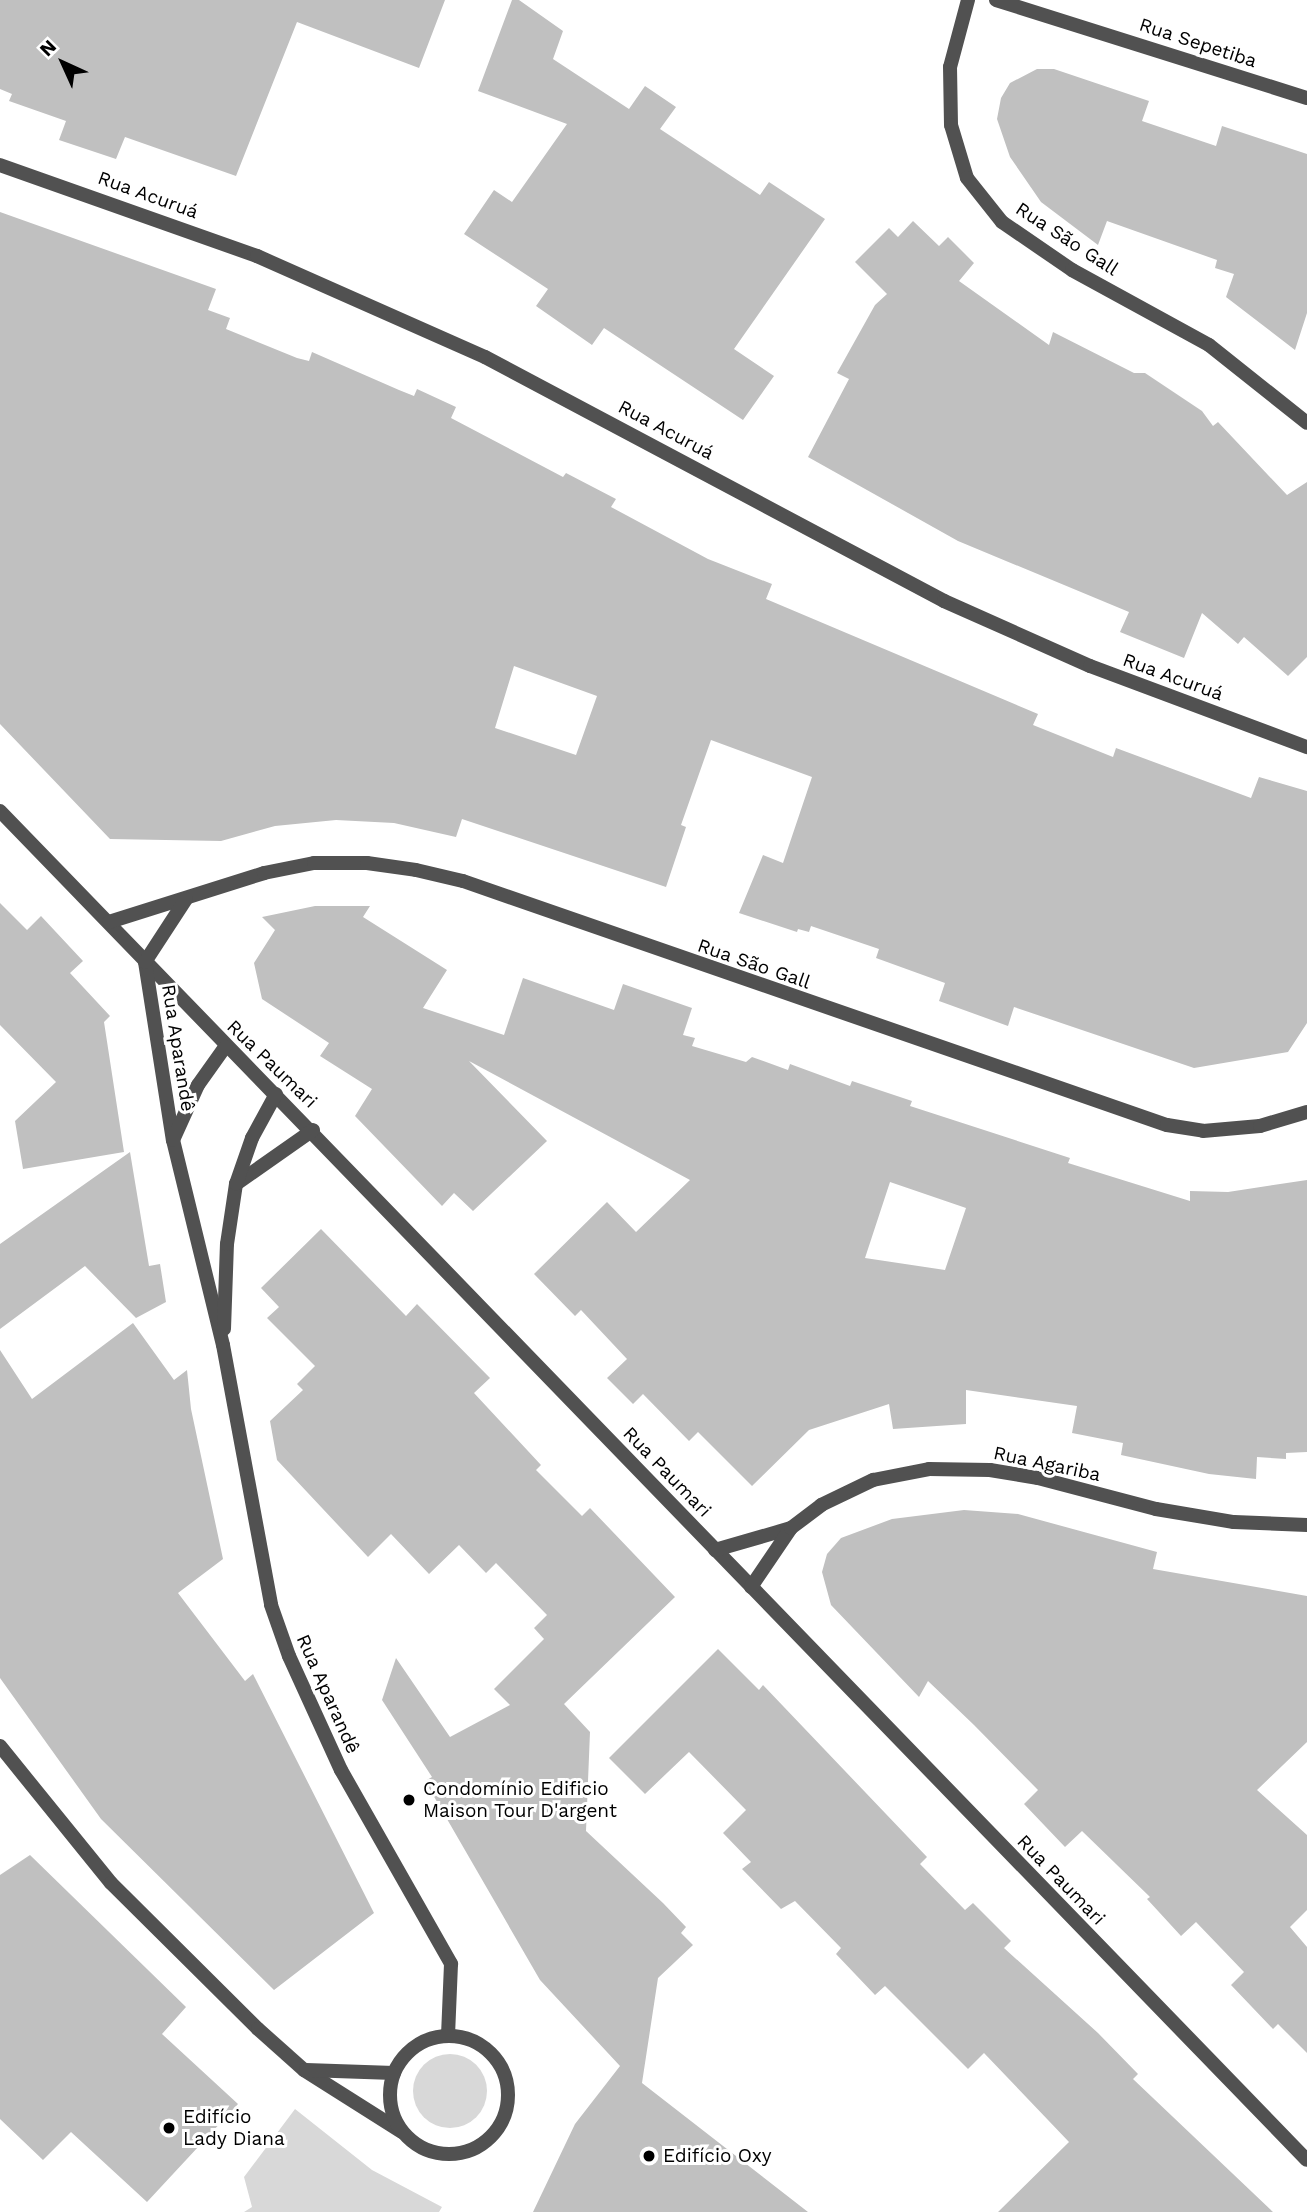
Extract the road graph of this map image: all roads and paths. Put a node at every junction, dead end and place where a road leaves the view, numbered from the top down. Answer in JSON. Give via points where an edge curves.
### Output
{"nodes":[{"id":1,"x":968,"y":0,"type":"edge"},
{"id":2,"x":996,"y":0,"type":"edge"},
{"id":3,"x":1307,"y":98,"type":"edge"},
{"id":4,"x":0,"y":165,"type":"edge"},
{"id":5,"x":1307,"y":423,"type":"edge"},
{"id":6,"x":1307,"y":747,"type":"edge"},
{"id":7,"x":0,"y":811,"type":"edge"},
{"id":8,"x":186,"y":899,"type":"junction"},
{"id":9,"x":109,"y":922,"type":"junction"},
{"id":10,"x":145,"y":962,"type":"junction"},
{"id":11,"x":225,"y":1047,"type":"junction"},
{"id":12,"x":276,"y":1094,"type":"junction"},
{"id":13,"x":1307,"y":1112,"type":"edge"},
{"id":14,"x":313,"y":1130,"type":"junction"},
{"id":15,"x":173,"y":1140,"type":"junction"},
{"id":16,"x":236,"y":1184,"type":"junction"},
{"id":17,"x":223,"y":1345,"type":"junction"},
{"id":18,"x":1307,"y":1525,"type":"edge"},
{"id":19,"x":791,"y":1528,"type":"junction"},
{"id":20,"x":715,"y":1550,"type":"junction"},
{"id":21,"x":751,"y":1587,"type":"junction"},
{"id":22,"x":0,"y":1746,"type":"edge"},
{"id":23,"x":448,"y":2035,"type":"junction"},
{"id":24,"x":304,"y":2070,"type":"junction"},
{"id":25,"x":394,"y":2073,"type":"junction"},
{"id":26,"x":402,"y":2132,"type":"junction"},
{"id":27,"x":1307,"y":2160,"type":"edge"}],
"edges":[{"from":1,"to":5,"type":"street","name":"Rua São Gall","via":[[950,67],[951,125],[967,178],[1003,222],[1072,270],[1209,345]]},
{"from":2,"to":3,"type":"street","name":"Rua Sepetiba"},
{"from":4,"to":6,"type":"street","name":"Rua Acuruá","via":[[257,256],[422,329],[581,407],[944,601],[1090,666]]},
{"from":7,"to":9,"type":"street","name":"Rua Paumari"},
{"from":8,"to":9,"type":"street","name":"Rua São Gall"},
{"from":8,"to":10,"type":"street"},
{"from":8,"to":13,"type":"street","name":"Rua São Gall","via":[[264,873],[314,863],[367,863],[416,870],[475,886],[1167,1125],[1203,1131],[1260,1126]]},
{"from":9,"to":10,"type":"street","name":"Rua Paumari"},
{"from":10,"to":11,"type":"street","name":"Rua Paumari"},
{"from":10,"to":15,"type":"street","name":"Rua Aparandê"},
{"from":11,"to":12,"type":"street","name":"Rua Paumari"},
{"from":11,"to":15,"type":"street","name":"Rua Aparandê","via":[[198,1085]]},
{"from":12,"to":14,"type":"street","name":"Rua Paumari"},
{"from":12,"to":16,"type":"street","name":"Rua Aparandê","via":[[252,1138]]},
{"from":14,"to":16,"type":"street"},
{"from":14,"to":20,"type":"street","name":"Rua Paumari"},
{"from":15,"to":17,"type":"street","name":"Rua Aparandê"},
{"from":16,"to":17,"type":"street","name":"Rua Aparandê","via":[[226,1244]]},
{"from":17,"to":23,"type":"street","name":"Rua Aparandê","via":[[271,1605],[306,1699],[341,1770],[452,1964]]},
{"from":18,"to":19,"type":"street","name":"Rua Agariba","via":[[1234,1522],[1156,1509],[990,1470],[929,1469],[873,1480],[821,1505]]},
{"from":19,"to":20,"type":"street","name":"Rua Agariba"},
{"from":19,"to":21,"type":"street","name":"Rua Agariba"},
{"from":20,"to":21,"type":"street","name":"Rua Paumari"},
{"from":21,"to":27,"type":"street","name":"Rua Paumari"},
{"from":22,"to":24,"type":"street","via":[[111,1882]]},
{"from":23,"to":25,"type":"street","via":[[415,2046]]},
{"from":23,"to":26,"type":"street","via":[[475,2042],[496,2058],[509,2092],[506,2111],[486,2141],[470,2151],[433,2152]]},
{"from":24,"to":25,"type":"street"},
{"from":24,"to":26,"type":"street"},
{"from":25,"to":26,"type":"street","via":[[389,2093]]}]}
